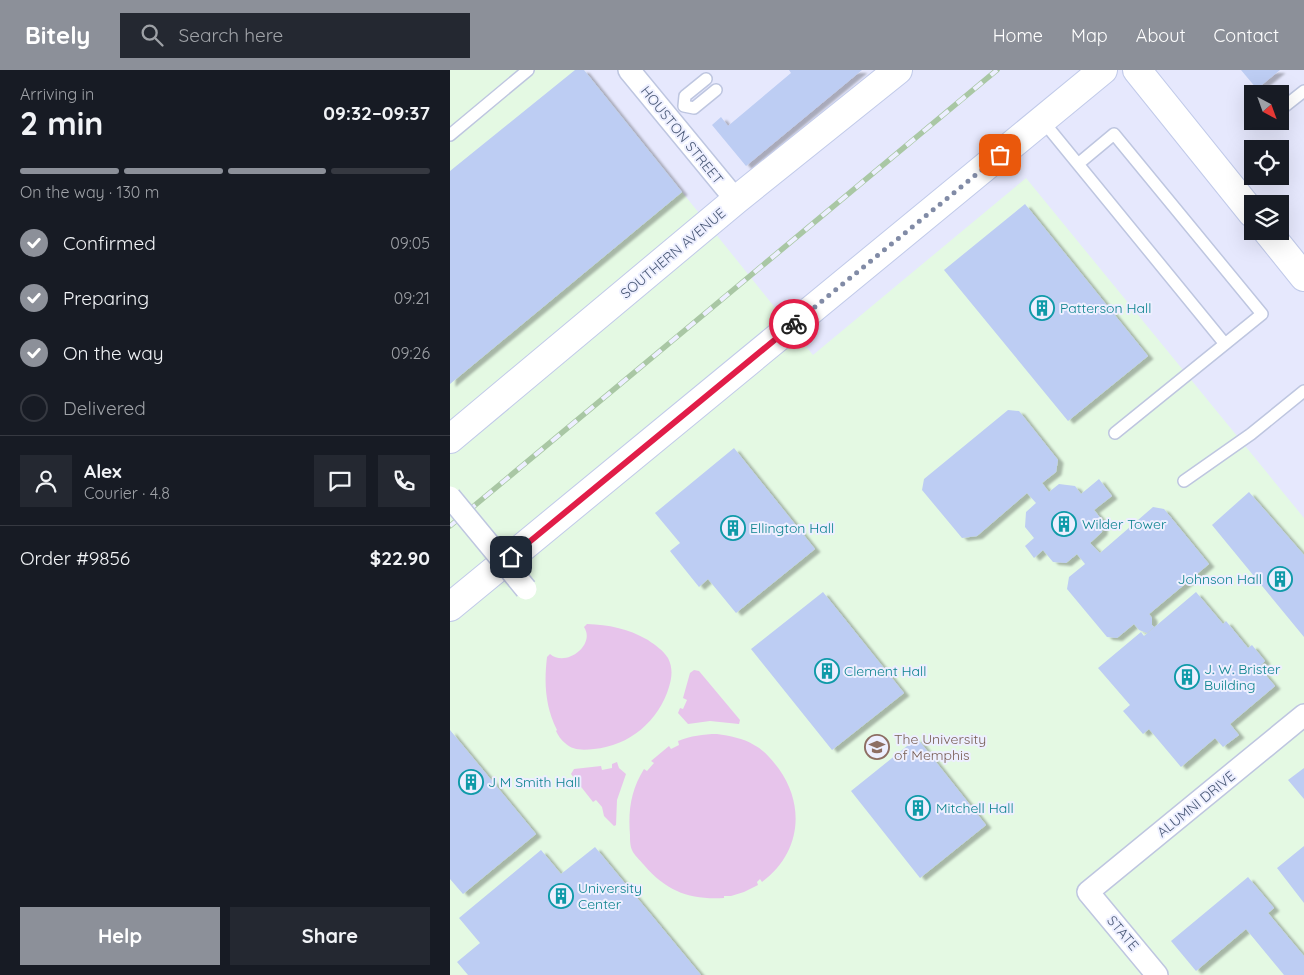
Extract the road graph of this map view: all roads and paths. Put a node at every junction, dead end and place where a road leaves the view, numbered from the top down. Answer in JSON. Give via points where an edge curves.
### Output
{"nodes":[{"id":1,"x":528,"y":70,"type":"edge"},
{"id":2,"x":629,"y":70,"type":"edge"},
{"id":3,"x":898,"y":70,"type":"edge"},
{"id":4,"x":1103,"y":70,"type":"edge"},
{"id":5,"x":1137,"y":70,"type":"edge"},
{"id":6,"x":706,"y":79,"type":"dead end"},
{"id":7,"x":716,"y":90,"type":"dead end"},
{"id":8,"x":1304,"y":91,"type":"edge"},
{"id":9,"x":1289,"y":103,"type":"edge"},
{"id":10,"x":677,"y":113,"type":"junction"},
{"id":11,"x":1042,"y":120,"type":"junction"},
{"id":12,"x":450,"y":136,"type":"edge"},
{"id":13,"x":1078,"y":164,"type":"junction"},
{"id":14,"x":736,"y":200,"type":"junction"},
{"id":15,"x":1244,"y":203,"type":"edge"},
{"id":16,"x":1274,"y":240,"type":"edge"},
{"id":17,"x":1304,"y":277,"type":"edge"},
{"id":18,"x":1225,"y":344,"type":"junction"},
{"id":19,"x":1304,"y":391,"type":"edge"},
{"id":20,"x":1115,"y":433,"type":"dead end"},
{"id":21,"x":450,"y":439,"type":"edge"},
{"id":22,"x":1184,"y":481,"type":"dead end"},
{"id":23,"x":450,"y":497,"type":"edge"},
{"id":24,"x":526,"y":589,"type":"dead end"},
{"id":25,"x":450,"y":607,"type":"edge"},
{"id":26,"x":1304,"y":715,"type":"edge"},
{"id":27,"x":1088,"y":892,"type":"joint"},
{"id":28,"x":1157,"y":975,"type":"edge"}],
"edges":[{"from":1,"to":12,"type":"lane"},
{"from":2,"to":10,"type":"street","name":"HOUSTON STREET"},
{"from":3,"to":14,"type":"street","name":"SOUTHERN AVENUE"},
{"from":4,"to":11,"type":"street"},
{"from":5,"to":15,"type":"street"},
{"from":6,"to":10,"type":"lane","via":[[685,96]]},
{"from":7,"to":10,"type":"lane","via":[[694,108]]},
{"from":8,"to":9,"type":"lane"},
{"from":10,"to":14,"type":"street","name":"HOUSTON STREET"},
{"from":11,"to":13,"type":"lane"},
{"from":11,"to":25,"type":"street"},
{"from":13,"to":18,"type":"lane"},
{"from":13,"to":18,"type":"lane","via":[[1114,134],[1262,314]]},
{"from":14,"to":21,"type":"street","name":"SOUTHERN AVENUE"},
{"from":16,"to":17,"type":"street"},
{"from":18,"to":20,"type":"lane"},
{"from":19,"to":22,"type":"lane"},
{"from":23,"to":24,"type":"street","bridge":true},
{"from":26,"to":27,"type":"street","name":"ALUMNI DRIVE"},
{"from":27,"to":28,"type":"street","name":"STATE"}]}
